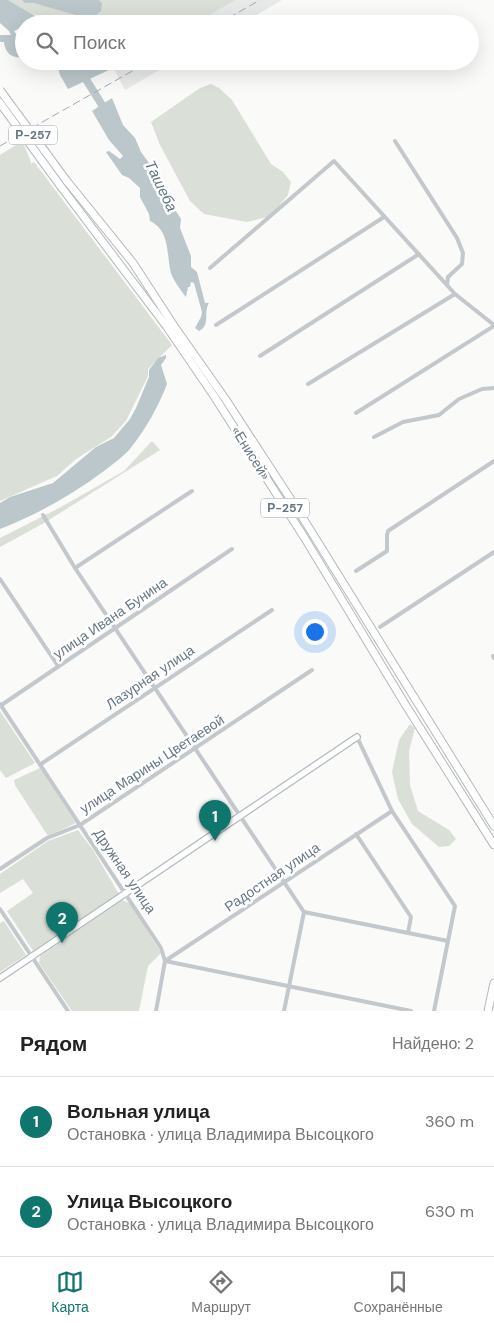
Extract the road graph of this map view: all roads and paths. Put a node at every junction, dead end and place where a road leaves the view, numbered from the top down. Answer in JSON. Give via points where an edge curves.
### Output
{"nodes":[{"id":1,"x":0,"y":90,"type":"edge"},
{"id":2,"x":0,"y":103,"type":"edge"},
{"id":3,"x":395,"y":142,"type":"dead end"},
{"id":4,"x":62,"y":182,"type":"junction"},
{"id":5,"x":384,"y":217,"type":"junction"},
{"id":6,"x":418,"y":254,"type":"junction"},
{"id":7,"x":210,"y":268,"type":"dead end"},
{"id":8,"x":447,"y":285,"type":"junction"},
{"id":9,"x":455,"y":294,"type":"junction"},
{"id":10,"x":216,"y":325,"type":"dead end"},
{"id":11,"x":494,"y":325,"type":"edge"},
{"id":12,"x":260,"y":356,"type":"dead end"},
{"id":13,"x":308,"y":384,"type":"dead end"},
{"id":14,"x":494,"y":388,"type":"edge"},
{"id":15,"x":356,"y":413,"type":"dead end"},
{"id":16,"x":374,"y":437,"type":"dead end"},
{"id":17,"x":494,"y":461,"type":"edge"},
{"id":18,"x":192,"y":491,"type":"dead end"},
{"id":19,"x":43,"y":515,"type":"dead end"},
{"id":20,"x":232,"y":549,"type":"dead end"},
{"id":21,"x":494,"y":552,"type":"edge"},
{"id":22,"x":74,"y":568,"type":"junction"},
{"id":23,"x":356,"y":571,"type":"dead end"},
{"id":24,"x":0,"y":579,"type":"edge"},
{"id":25,"x":272,"y":610,"type":"dead end"},
{"id":26,"x":380,"y":627,"type":"dead end"},
{"id":27,"x":115,"y":628,"type":"junction"},
{"id":28,"x":58,"y":666,"type":"junction"},
{"id":29,"x":312,"y":670,"type":"dead end"},
{"id":30,"x":154,"y":687,"type":"junction"},
{"id":31,"x":0,"y":705,"type":"edge"},
{"id":32,"x":357,"y":737,"type":"joint"},
{"id":33,"x":195,"y":749,"type":"junction"},
{"id":34,"x":41,"y":764,"type":"junction"},
{"id":35,"x":392,"y":811,"type":"junction"},
{"id":36,"x":240,"y":815,"type":"junction"},
{"id":37,"x":478,"y":821,"type":"junction"},
{"id":38,"x":80,"y":824,"type":"junction"},
{"id":39,"x":494,"y":826,"type":"edge"},
{"id":40,"x":356,"y":834,"type":"junction"},
{"id":41,"x":494,"y":845,"type":"edge"},
{"id":42,"x":494,"y":850,"type":"edge"},
{"id":43,"x":0,"y":869,"type":"edge"},
{"id":44,"x":284,"y":882,"type":"junction"},
{"id":45,"x":126,"y":894,"type":"junction"},
{"id":46,"x":0,"y":909,"type":"edge"},
{"id":47,"x":304,"y":912,"type":"junction"},
{"id":48,"x":408,"y":934,"type":"junction"},
{"id":49,"x":448,"y":941,"type":"junction"},
{"id":50,"x":32,"y":957,"type":"junction"},
{"id":51,"x":165,"y":961,"type":"junction"},
{"id":52,"x":0,"y":978,"type":"edge"},
{"id":53,"x":494,"y":983,"type":"edge"},
{"id":54,"x":289,"y":987,"type":"junction"},
{"id":55,"x":68,"y":1011,"type":"edge"},
{"id":56,"x":156,"y":1011,"type":"edge"},
{"id":57,"x":284,"y":1011,"type":"edge"},
{"id":58,"x":411,"y":1011,"type":"edge"},
{"id":59,"x":434,"y":1011,"type":"edge"},
{"id":60,"x":488,"y":1011,"type":"edge"}],
"edges":[{"from":1,"to":4,"type":"highway","name":"«Енисей»","number":"Р-257","bridge":true},
{"from":2,"to":4,"type":"highway","name":"«Енисей»","number":"Р-257","bridge":true},
{"from":3,"to":8,"type":"street","via":[[457,238],[463,253],[462,264],[448,277]]},
{"from":4,"to":37,"type":"highway","name":"«Енисей»","number":"Р-257","via":[[214,396]]},
{"from":4,"to":39,"type":"highway","name":"«Енисей»","number":"Р-257","via":[[133,263],[224,397]]},
{"from":5,"to":6,"type":"street"},
{"from":5,"to":7,"type":"street","via":[[334,161]]},
{"from":5,"to":10,"type":"street"},
{"from":6,"to":8,"type":"street"},
{"from":6,"to":12,"type":"street"},
{"from":8,"to":9,"type":"street"},
{"from":9,"to":11,"type":"street"},
{"from":9,"to":13,"type":"street"},
{"from":11,"to":15,"type":"street"},
{"from":14,"to":16,"type":"street","via":[[482,389],[458,399],[439,415],[404,422]]},
{"from":17,"to":23,"type":"street","via":[[388,531],[387,551]]},
{"from":18,"to":22,"type":"street"},
{"from":19,"to":22,"type":"street"},
{"from":20,"to":27,"type":"street","name":"улица Ивана Бунина"},
{"from":21,"to":26,"type":"street"},
{"from":22,"to":27,"type":"street"},
{"from":24,"to":28,"type":"street"},
{"from":25,"to":30,"type":"street","name":"Лазурная улица"},
{"from":27,"to":28,"type":"street","name":"улица Ивана Бунина"},
{"from":27,"to":30,"type":"street"},
{"from":28,"to":31,"type":"street","name":"улица Ивана Бунина"},
{"from":29,"to":33,"type":"street","name":"улица Марины Цветаевой"},
{"from":30,"to":33,"type":"street"},
{"from":30,"to":34,"type":"street","name":"Лазурная улица"},
{"from":31,"to":34,"type":"street","name":"Дружная улица"},
{"from":32,"to":35,"type":"street"},
{"from":32,"to":36,"type":"street"},
{"from":33,"to":36,"type":"street"},
{"from":33,"to":38,"type":"street","name":"улица Марины Цветаевой"},
{"from":34,"to":38,"type":"street","name":"Дружная улица"},
{"from":35,"to":40,"type":"street","name":"Радостная улица"},
{"from":35,"to":49,"type":"street","via":[[454,906]]},
{"from":36,"to":44,"type":"street"},
{"from":36,"to":45,"type":"street"},
{"from":37,"to":41,"type":"highway","name":"«Енисей»","number":"Р-257"},
{"from":37,"to":42,"type":"highway"},
{"from":38,"to":43,"type":"street","name":"улица Марины Цветаевой","via":[[46,838]]},
{"from":38,"to":45,"type":"street","name":"Дружная улица"},
{"from":40,"to":44,"type":"street","name":"Радостная улица"},
{"from":40,"to":48,"type":"street","via":[[411,917]]},
{"from":44,"to":47,"type":"street"},
{"from":44,"to":51,"type":"street","name":"Радостная улица"},
{"from":45,"to":50,"type":"street"},
{"from":45,"to":51,"type":"street","name":"Дружная улица","via":[[156,939]]},
{"from":46,"to":50,"type":"street"},
{"from":47,"to":48,"type":"street"},
{"from":47,"to":54,"type":"street"},
{"from":48,"to":49,"type":"street"},
{"from":49,"to":59,"type":"street"},
{"from":50,"to":52,"type":"street"},
{"from":50,"to":55,"type":"street"},
{"from":51,"to":54,"type":"street"},
{"from":51,"to":56,"type":"street"},
{"from":53,"to":60,"type":"highway"},
{"from":54,"to":57,"type":"street"},
{"from":54,"to":58,"type":"street"}]}
